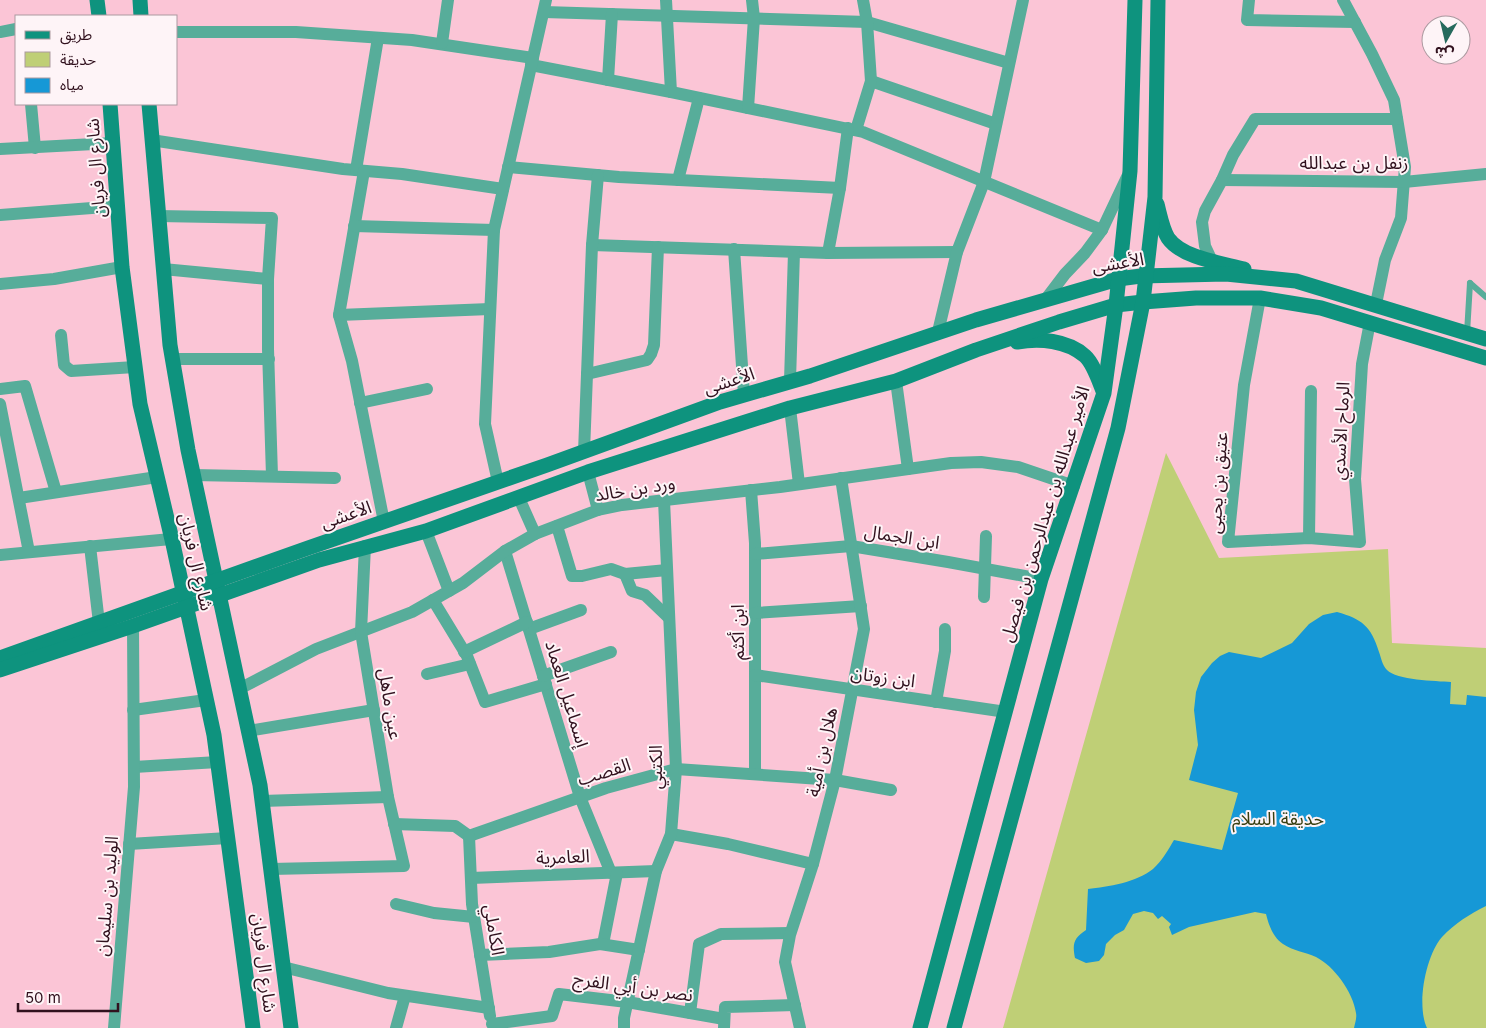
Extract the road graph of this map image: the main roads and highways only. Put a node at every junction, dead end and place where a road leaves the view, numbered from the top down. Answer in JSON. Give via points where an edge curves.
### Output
{"nodes":[{"id":1,"x":97,"y":0,"type":"edge"},
{"id":2,"x":140,"y":0,"type":"edge"},
{"id":3,"x":1135,"y":0,"type":"edge"},
{"id":4,"x":1158,"y":0,"type":"edge"},
{"id":5,"x":99,"y":15,"type":"edge"},
{"id":6,"x":141,"y":15,"type":"edge"},
{"id":7,"x":110,"y":105,"type":"edge"},
{"id":8,"x":148,"y":105,"type":"edge"},
{"id":9,"x":1155,"y":197,"type":"junction"},
{"id":10,"x":1146,"y":276,"type":"junction"},
{"id":11,"x":1118,"y":279,"type":"junction"},
{"id":12,"x":1296,"y":281,"type":"junction"},
{"id":13,"x":1143,"y":302,"type":"junction"},
{"id":14,"x":1116,"y":305,"type":"junction"},
{"id":15,"x":1486,"y":338,"type":"edge"},
{"id":16,"x":976,"y":350,"type":"junction"},
{"id":17,"x":1486,"y":358,"type":"edge"},
{"id":18,"x":1104,"y":393,"type":"junction"},
{"id":19,"x":218,"y":588,"type":"junction"},
{"id":20,"x":185,"y":600,"type":"junction"},
{"id":21,"x":0,"y":658,"type":"edge"},
{"id":22,"x":0,"y":670,"type":"edge"},
{"id":23,"x":253,"y":1028,"type":"edge"},
{"id":24,"x":292,"y":1028,"type":"edge"},
{"id":25,"x":920,"y":1028,"type":"edge"},
{"id":26,"x":954,"y":1028,"type":"edge"}],
"edges":[{"from":1,"to":5,"type":"main road"},
{"from":2,"to":6,"type":"main road"},
{"from":3,"to":11,"type":"main road","name":"الأمير عبدالله بن عبدالرحمن بن فيصل","via":[[1130,171]]},
{"from":4,"to":9,"type":"main road"},
{"from":7,"to":20,"type":"main road","name":"شارع ال فريان","via":[[122,267],[140,404]]},
{"from":8,"to":19,"type":"main road","name":"شارع ال فريان","via":[[172,359]]},
{"from":9,"to":10,"type":"main road"},
{"from":9,"to":12,"type":"main road","via":[[1167,237],[1186,253]]},
{"from":10,"to":11,"type":"main road","name":"الأعشى"},
{"from":10,"to":12,"type":"main road","name":"الأعشى","via":[[1226,274]]},
{"from":10,"to":13,"type":"main road"},
{"from":11,"to":14,"type":"main road","name":"الأمير عبدالله بن عبدالرحمن بن فيصل"},
{"from":11,"to":19,"type":"main road","name":"الأعشى","via":[[938,332],[720,402],[384,522]]},
{"from":12,"to":15,"type":"main road","name":"الأعشى"},
{"from":13,"to":14,"type":"main road","name":"الأعشى"},
{"from":13,"to":17,"type":"main road","name":"الأعشى","via":[[1260,298],[1321,308]]},
{"from":13,"to":26,"type":"main road","via":[[1118,428]]},
{"from":14,"to":16,"type":"main road","name":"الأعشى"},
{"from":14,"to":18,"type":"main road","name":"الأمير عبدالله بن عبدالرحمن بن فيصل"},
{"from":16,"to":18,"type":"main road","via":[[1043,340],[1067,345],[1086,356]]},
{"from":16,"to":19,"type":"main road","name":"الأعشى","via":[[896,381],[790,408],[588,472],[426,530]]},
{"from":18,"to":25,"type":"main road","name":"الأمير عبدالله بن عبدالرحمن بن فيصل","via":[[1041,579]]},
{"from":19,"to":20,"type":"main road","name":"الأعشى"},
{"from":19,"to":24,"type":"main road","name":"شارع ال فريان","via":[[260,785]]},
{"from":20,"to":21,"type":"main road","name":"الأعشى","via":[[99,623]]},
{"from":20,"to":22,"type":"main road","name":"الأعشى","via":[[133,626]]},
{"from":20,"to":23,"type":"main road","name":"شارع ال فريان","via":[[214,735]]}]}
